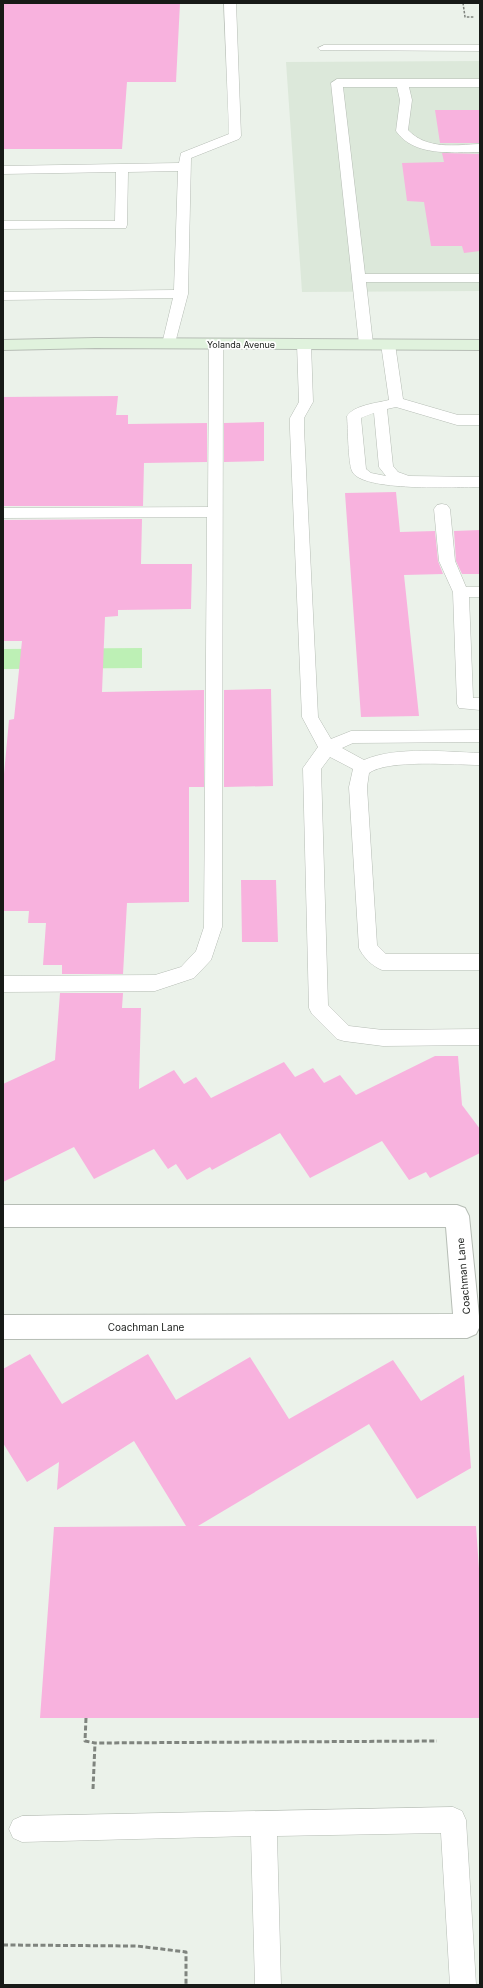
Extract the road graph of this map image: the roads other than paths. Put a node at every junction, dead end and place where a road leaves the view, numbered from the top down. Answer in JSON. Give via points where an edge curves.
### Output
{"nodes":[{"id":1,"x":230,"y":3,"type":"edge"},
{"id":2,"x":324,"y":48,"type":"dead end"},
{"id":3,"x":480,"y":48,"type":"edge"},
{"id":4,"x":402,"y":83,"type":"junction"},
{"id":5,"x":480,"y":83,"type":"edge"},
{"id":6,"x":480,"y":148,"type":"edge"},
{"id":7,"x":184,"y":167,"type":"junction"},
{"id":8,"x":122,"y":168,"type":"junction"},
{"id":9,"x":3,"y":170,"type":"edge"},
{"id":10,"x":3,"y":225,"type":"edge"},
{"id":11,"x":358,"y":278,"type":"junction"},
{"id":12,"x":480,"y":278,"type":"edge"},
{"id":13,"x":181,"y":294,"type":"junction"},
{"id":14,"x":3,"y":296,"type":"edge"},
{"id":15,"x":168,"y":344,"type":"junction"},
{"id":16,"x":216,"y":344,"type":"junction"},
{"id":17,"x":304,"y":344,"type":"junction"},
{"id":18,"x":366,"y":344,"type":"junction"},
{"id":19,"x":388,"y":344,"type":"junction"},
{"id":20,"x":3,"y":345,"type":"edge"},
{"id":21,"x":480,"y":345,"type":"edge"},
{"id":22,"x":396,"y":402,"type":"junction"},
{"id":23,"x":380,"y":406,"type":"junction"},
{"id":24,"x":480,"y":420,"type":"edge"},
{"id":25,"x":410,"y":482,"type":"junction"},
{"id":26,"x":480,"y":482,"type":"edge"},
{"id":27,"x":442,"y":509,"type":"dead end"},
{"id":28,"x":215,"y":512,"type":"junction"},
{"id":29,"x":3,"y":513,"type":"edge"},
{"id":30,"x":461,"y":592,"type":"junction"},
{"id":31,"x":480,"y":592,"type":"edge"},
{"id":32,"x":480,"y":704,"type":"edge"},
{"id":33,"x":480,"y":736,"type":"edge"},
{"id":34,"x":327,"y":748,"type":"junction"},
{"id":35,"x":480,"y":759,"type":"edge"},
{"id":36,"x":364,"y":767,"type":"junction"},
{"id":37,"x":480,"y":962,"type":"edge"},
{"id":38,"x":3,"y":984,"type":"edge"},
{"id":39,"x":480,"y":1038,"type":"edge"},
{"id":40,"x":3,"y":1216,"type":"edge"},
{"id":41,"x":3,"y":1327,"type":"edge"},
{"id":42,"x":264,"y":1823,"type":"junction"},
{"id":43,"x":22,"y":1829,"type":"dead end"},
{"id":44,"x":268,"y":1985,"type":"edge"},
{"id":45,"x":463,"y":1985,"type":"edge"}],
"edges":[{"from":1,"to":7,"type":"lane","via":[[235,136],[185,156]]},
{"from":2,"to":3,"type":"lane"},
{"from":4,"to":5,"type":"lane"},
{"from":4,"to":6,"type":"lane","via":[[406,100],[402,132],[407,139],[421,145],[444,149]]},
{"from":4,"to":11,"type":"lane","via":[[337,83]]},
{"from":7,"to":8,"type":"lane"},
{"from":7,"to":13,"type":"lane"},
{"from":8,"to":9,"type":"lane"},
{"from":8,"to":10,"type":"lane","via":[[121,225]]},
{"from":11,"to":12,"type":"lane"},
{"from":11,"to":18,"type":"lane"},
{"from":13,"to":14,"type":"lane"},
{"from":13,"to":15,"type":"lane"},
{"from":15,"to":16,"type":"main road","name":"Yolanda Avenue"},
{"from":15,"to":20,"type":"main road","name":"Yolanda Avenue"},
{"from":16,"to":17,"type":"main road","name":"Yolanda Avenue"},
{"from":16,"to":28,"type":"lane"},
{"from":17,"to":18,"type":"main road","name":"Yolanda Avenue"},
{"from":17,"to":34,"type":"lane","via":[[306,402],[297,418],[297,429],[310,717]]},
{"from":18,"to":19,"type":"main road","name":"Yolanda Avenue"},
{"from":19,"to":21,"type":"main road","name":"Yolanda Avenue"},
{"from":19,"to":22,"type":"lane"},
{"from":22,"to":23,"type":"lane"},
{"from":22,"to":24,"type":"lane","via":[[457,420]]},
{"from":23,"to":25,"type":"lane","via":[[386,467],[393,475]]},
{"from":23,"to":25,"type":"lane","via":[[354,416],[359,471],[366,477],[382,481]]},
{"from":25,"to":26,"type":"lane"},
{"from":27,"to":30,"type":"lane","via":[[447,561]]},
{"from":28,"to":29,"type":"lane"},
{"from":28,"to":38,"type":"lane","via":[[213,928],[204,956],[187,973],[155,983]]},
{"from":30,"to":31,"type":"lane"},
{"from":30,"to":32,"type":"lane","via":[[465,704]]},
{"from":33,"to":34,"type":"lane","via":[[351,737]]},
{"from":34,"to":36,"type":"lane"},
{"from":34,"to":39,"type":"lane","via":[[312,768],[319,1008],[344,1033],[383,1038]]},
{"from":35,"to":36,"type":"lane","via":[[393,759],[376,761]]},
{"from":36,"to":37,"type":"lane","via":[[359,776],[358,787],[368,948],[382,962]]},
{"from":40,"to":41,"type":"street","name":"Coachman Lane","via":[[457,1216],[467,1326]]},
{"from":42,"to":43,"type":"lane"},
{"from":42,"to":44,"type":"lane"},
{"from":42,"to":45,"type":"lane","via":[[453,1820]]}]}
